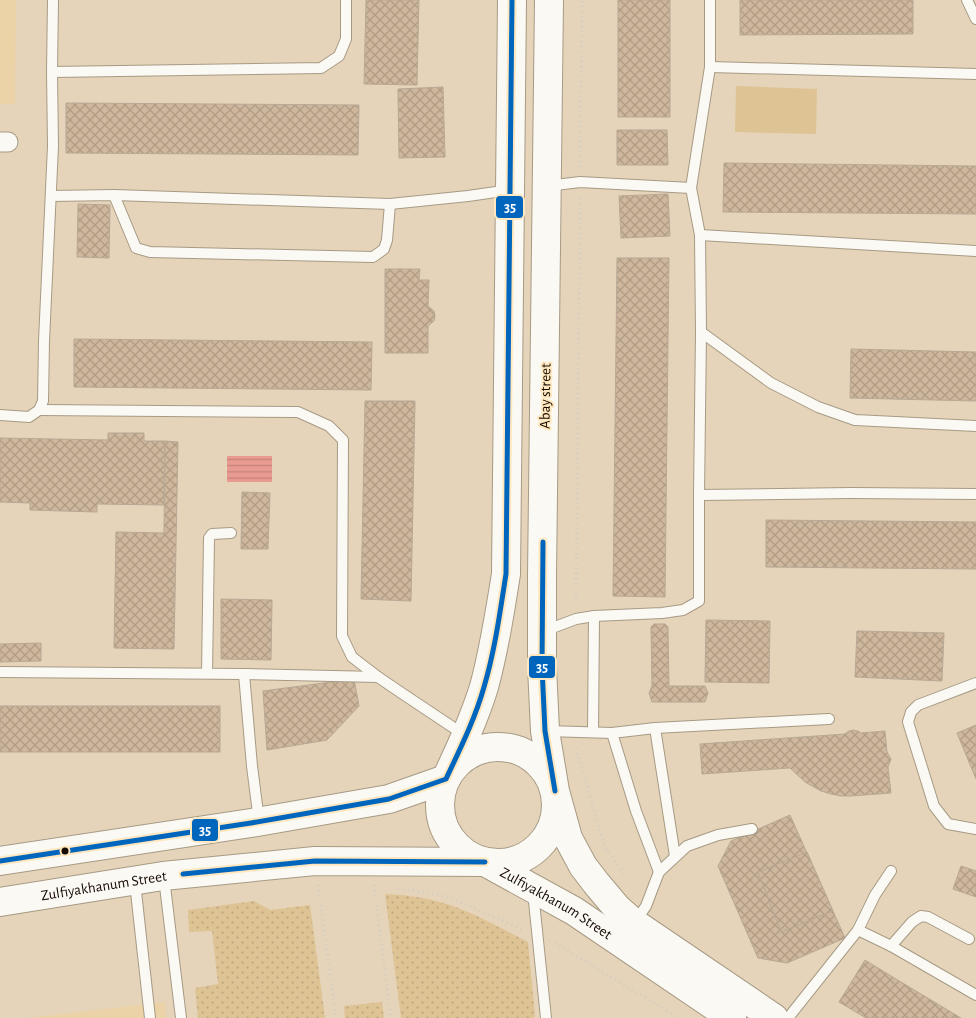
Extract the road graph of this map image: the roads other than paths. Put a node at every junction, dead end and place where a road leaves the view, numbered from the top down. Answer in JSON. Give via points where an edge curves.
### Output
{"nodes":[{"id":1,"x":53,"y":0,"type":"edge"},
{"id":2,"x":346,"y":0,"type":"edge"},
{"id":3,"x":512,"y":0,"type":"edge"},
{"id":4,"x":549,"y":0,"type":"edge"},
{"id":5,"x":710,"y":0,"type":"edge"},
{"id":6,"x":967,"y":0,"type":"edge"},
{"id":7,"x":976,"y":19,"type":"edge"},
{"id":8,"x":710,"y":67,"type":"junction"},
{"id":9,"x":52,"y":72,"type":"junction"},
{"id":10,"x":976,"y":74,"type":"edge"},
{"id":11,"x":547,"y":186,"type":"junction"},
{"id":12,"x":691,"y":188,"type":"junction"},
{"id":13,"x":510,"y":190,"type":"junction"},
{"id":14,"x":114,"y":195,"type":"junction"},
{"id":15,"x":51,"y":196,"type":"junction"},
{"id":16,"x":390,"y":204,"type":"junction"},
{"id":17,"x":700,"y":236,"type":"junction"},
{"id":18,"x":976,"y":251,"type":"edge"},
{"id":19,"x":701,"y":332,"type":"junction"},
{"id":20,"x":39,"y":410,"type":"junction"},
{"id":21,"x":0,"y":415,"type":"edge"},
{"id":22,"x":976,"y":426,"type":"edge"},
{"id":23,"x":976,"y":494,"type":"edge"},
{"id":24,"x":699,"y":495,"type":"junction"},
{"id":25,"x":232,"y":533,"type":"dead end"},
{"id":26,"x":594,"y":616,"type":"junction"},
{"id":27,"x":542,"y":632,"type":"junction"},
{"id":28,"x":0,"y":672,"type":"edge"},
{"id":29,"x":207,"y":673,"type":"junction"},
{"id":30,"x":244,"y":674,"type":"junction"},
{"id":31,"x":378,"y":677,"type":"junction"},
{"id":32,"x":976,"y":683,"type":"edge"},
{"id":33,"x":829,"y":719,"type":"dead end"},
{"id":34,"x":655,"y":728,"type":"junction"},
{"id":35,"x":545,"y":732,"type":"junction"},
{"id":36,"x":593,"y":732,"type":"junction"},
{"id":37,"x":612,"y":733,"type":"junction"},
{"id":38,"x":467,"y":736,"type":"junction"},
{"id":39,"x":446,"y":779,"type":"junction"},
{"id":40,"x":555,"y":791,"type":"junction"},
{"id":41,"x":259,"y":822,"type":"junction"},
{"id":42,"x":752,"y":829,"type":"dead end"},
{"id":43,"x":976,"y":829,"type":"edge"},
{"id":44,"x":675,"y":856,"type":"junction"},
{"id":45,"x":0,"y":861,"type":"edge"},
{"id":46,"x":485,"y":862,"type":"junction"},
{"id":47,"x":891,"y":871,"type":"dead end"},
{"id":48,"x":659,"y":872,"type":"junction"},
{"id":49,"x":163,"y":876,"type":"junction"},
{"id":50,"x":134,"y":882,"type":"junction"},
{"id":51,"x":533,"y":889,"type":"junction"},
{"id":52,"x":0,"y":902,"type":"edge"},
{"id":53,"x":640,"y":914,"type":"junction"},
{"id":54,"x":858,"y":930,"type":"junction"},
{"id":55,"x":969,"y":940,"type":"dead end"},
{"id":56,"x":891,"y":946,"type":"junction"},
{"id":57,"x":976,"y":995,"type":"edge"},
{"id":58,"x":150,"y":1018,"type":"edge"},
{"id":59,"x":181,"y":1018,"type":"edge"},
{"id":60,"x":546,"y":1018,"type":"edge"},
{"id":61,"x":732,"y":1018,"type":"edge"},
{"id":62,"x":774,"y":1018,"type":"edge"},
{"id":63,"x":788,"y":1018,"type":"edge"}],
"edges":[{"from":1,"to":9,"type":"lane"},
{"from":2,"to":9,"type":"lane","via":[[346,39],[339,56],[321,68]]},
{"from":3,"to":13,"type":"main road"},
{"from":4,"to":11,"type":"main road","name":"Abay street"},
{"from":5,"to":8,"type":"lane"},
{"from":6,"to":7,"type":"lane"},
{"from":8,"to":10,"type":"lane"},
{"from":8,"to":12,"type":"lane"},
{"from":9,"to":15,"type":"lane"},
{"from":11,"to":12,"type":"lane","via":[[580,182]]},
{"from":11,"to":13,"type":"main road"},
{"from":11,"to":27,"type":"main road","name":"Abay street"},
{"from":12,"to":17,"type":"lane"},
{"from":13,"to":16,"type":"lane"},
{"from":13,"to":38,"type":"main road","via":[[506,574],[486,677]]},
{"from":14,"to":15,"type":"lane"},
{"from":14,"to":16,"type":"lane"},
{"from":14,"to":16,"type":"lane","via":[[136,248],[150,252],[373,257],[384,249],[387,240]]},
{"from":15,"to":20,"type":"lane","via":[[43,401]]},
{"from":17,"to":18,"type":"lane"},
{"from":17,"to":19,"type":"lane"},
{"from":19,"to":22,"type":"lane","via":[[772,382],[818,407],[855,420]]},
{"from":19,"to":24,"type":"lane"},
{"from":20,"to":21,"type":"lane","via":[[29,417]]},
{"from":20,"to":31,"type":"lane","via":[[298,412],[329,426],[343,440],[342,636],[352,657]]},
{"from":23,"to":24,"type":"lane"},
{"from":24,"to":26,"type":"lane","via":[[700,601],[683,610],[662,613]]},
{"from":25,"to":29,"type":"lane","via":[[212,534],[208,538]]},
{"from":26,"to":27,"type":"lane"},
{"from":26,"to":36,"type":"lane"},
{"from":27,"to":35,"type":"main road","name":"Abay street"},
{"from":28,"to":29,"type":"lane"},
{"from":29,"to":30,"type":"lane"},
{"from":30,"to":31,"type":"lane"},
{"from":30,"to":41,"type":"lane"},
{"from":31,"to":38,"type":"lane"},
{"from":32,"to":43,"type":"lane","via":[[918,705],[908,722],[934,806],[948,824]]},
{"from":33,"to":34,"type":"lane"},
{"from":34,"to":37,"type":"lane"},
{"from":34,"to":44,"type":"lane"},
{"from":35,"to":36,"type":"lane"},
{"from":35,"to":40,"type":"main road","name":"Abay street"},
{"from":36,"to":37,"type":"lane"},
{"from":37,"to":48,"type":"lane"},
{"from":38,"to":39,"type":"main road"},
{"from":39,"to":40,"type":"main road","via":[[458,763],[474,752],[494,747],[514,749],[532,758],[546,772]]},
{"from":39,"to":41,"type":"main road","via":[[389,799]]},
{"from":39,"to":46,"type":"main road","via":[[440,796],[445,830],[468,855]]},
{"from":40,"to":46,"type":"main road","via":[[554,820],[540,846],[524,858],[504,863]]},
{"from":40,"to":53,"type":"main road","name":"Zulfiyakhanum Street","via":[[568,838],[583,866],[612,902]]},
{"from":41,"to":45,"type":"main road"},
{"from":42,"to":44,"type":"lane","via":[[718,835],[687,846]]},
{"from":44,"to":48,"type":"lane"},
{"from":46,"to":49,"type":"main road","name":"Zulfiyakhanum Street","via":[[315,861]]},
{"from":46,"to":51,"type":"main road","name":"Zulfiyakhanum Street"},
{"from":47,"to":54,"type":"lane"},
{"from":48,"to":53,"type":"lane"},
{"from":49,"to":50,"type":"main road","name":"Zulfiyakhanum Street"},
{"from":49,"to":59,"type":"lane"},
{"from":50,"to":52,"type":"main road","name":"Zulfiyakhanum Street"},
{"from":50,"to":58,"type":"lane"},
{"from":51,"to":60,"type":"lane"},
{"from":51,"to":61,"type":"main road","name":"Zulfiyakhanum Street","via":[[574,911]]},
{"from":53,"to":62,"type":"main road","name":"Zulfiyakhanum Street"},
{"from":54,"to":56,"type":"lane"},
{"from":54,"to":63,"type":"lane"},
{"from":55,"to":56,"type":"lane","via":[[921,916]]},
{"from":56,"to":57,"type":"lane"}]}
